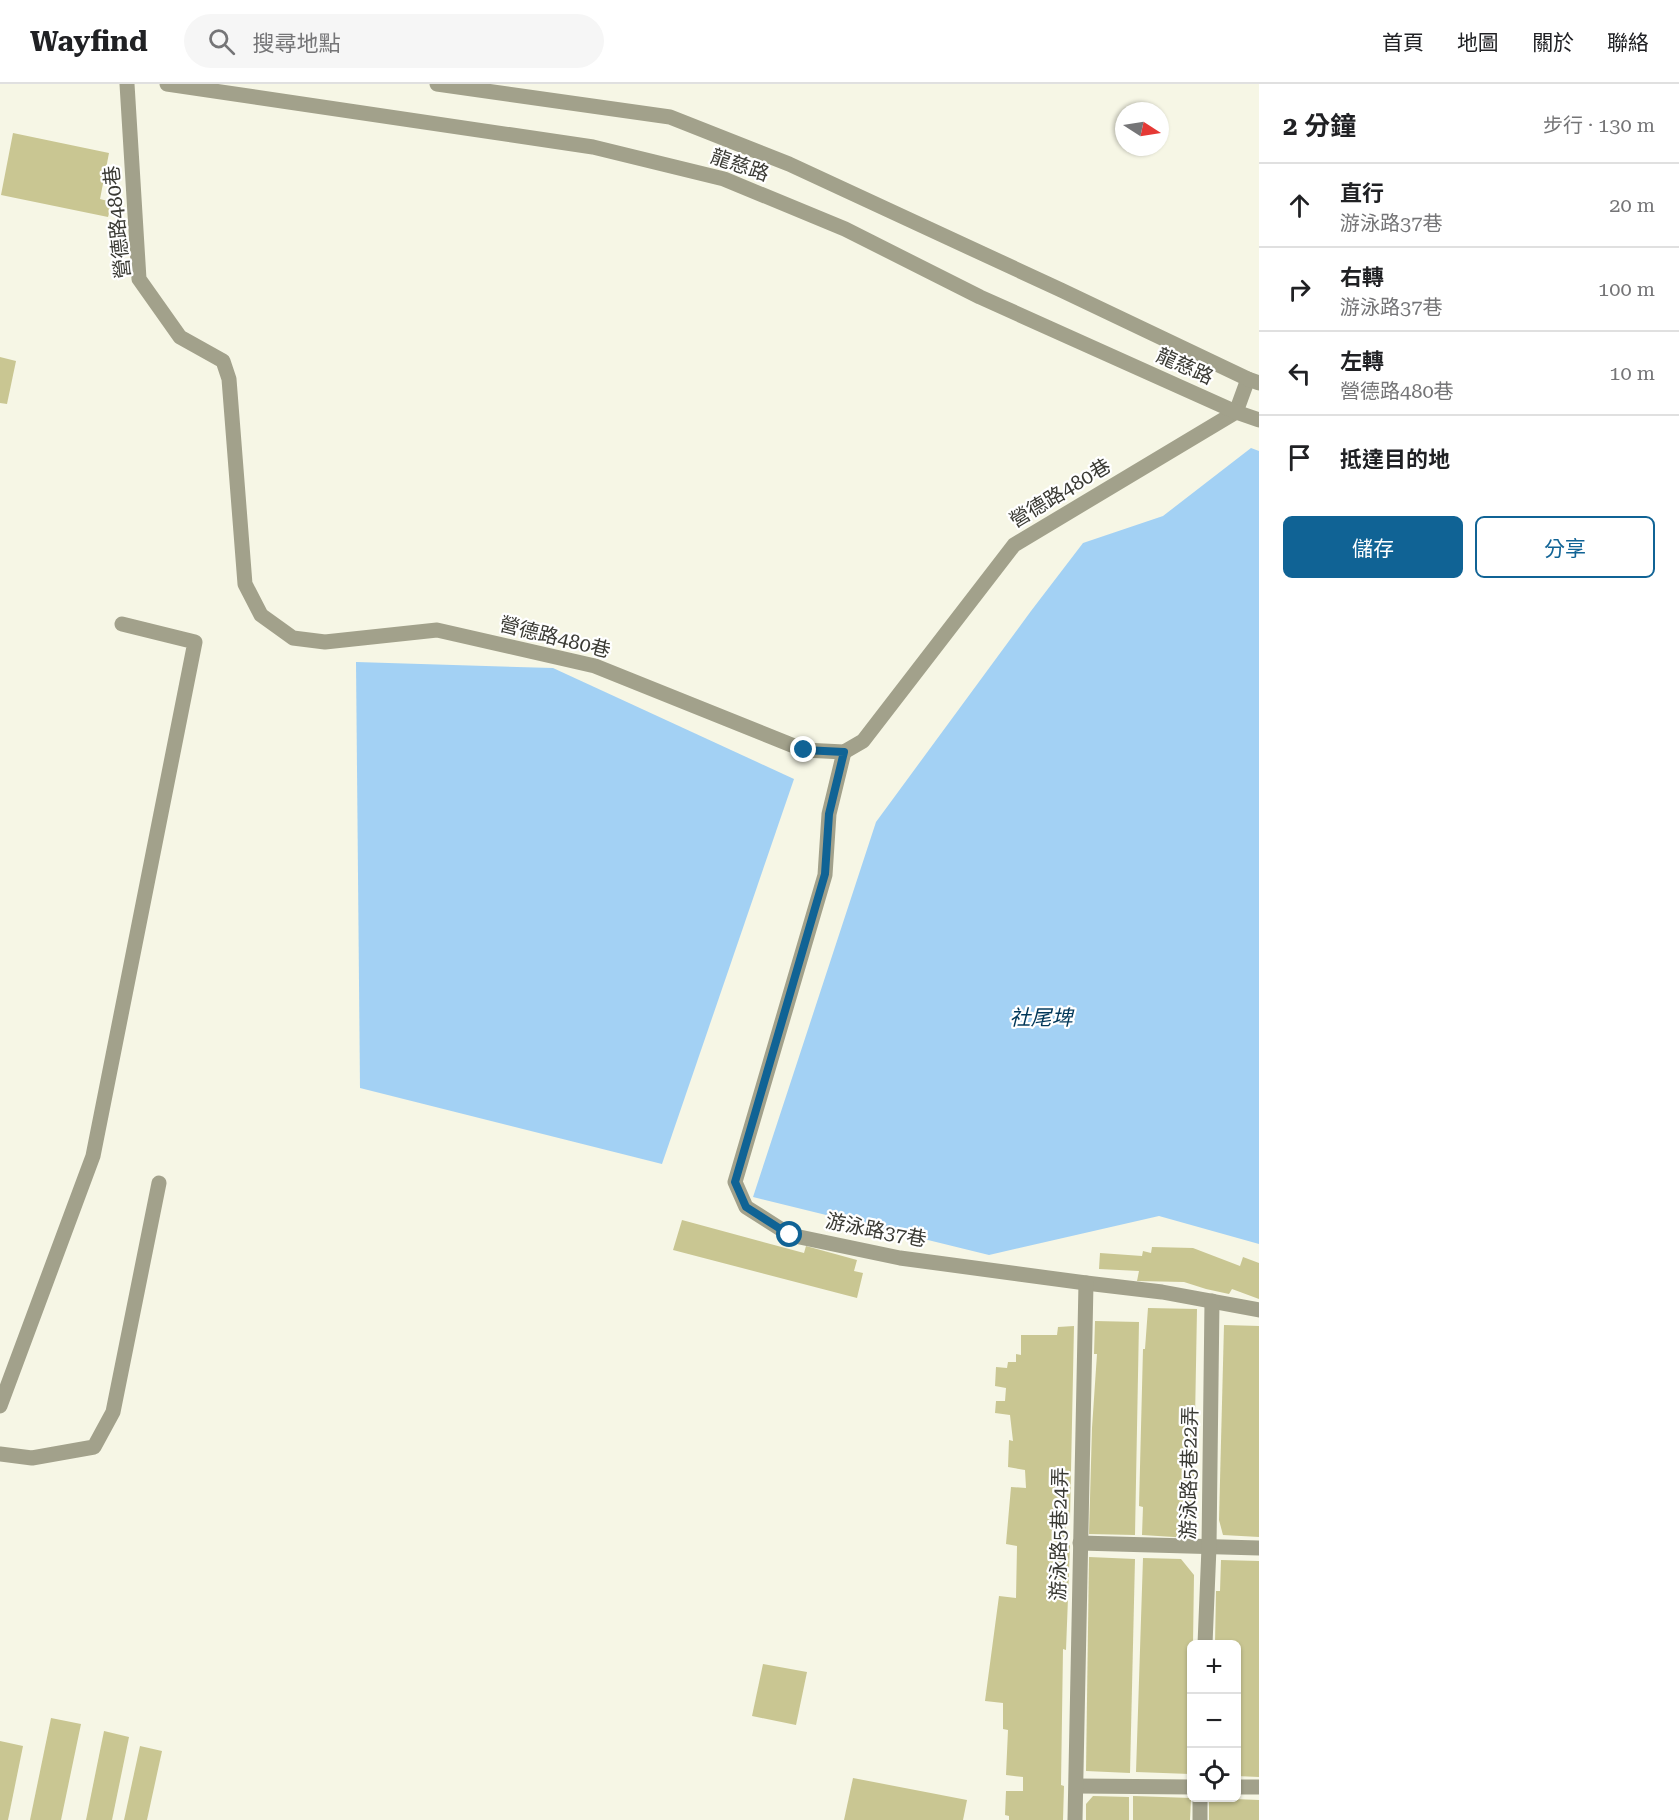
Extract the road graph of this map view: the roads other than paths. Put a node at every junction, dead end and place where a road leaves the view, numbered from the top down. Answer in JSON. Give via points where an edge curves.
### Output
{"nodes":[{"id":1,"x":127,"y":84,"type":"edge"},
{"id":2,"x":167,"y":84,"type":"edge"},
{"id":3,"x":437,"y":84,"type":"edge"},
{"id":4,"x":1253,"y":381,"type":"edge"},
{"id":5,"x":1236,"y":412,"type":"junction"},
{"id":6,"x":1259,"y":420,"type":"edge"},
{"id":7,"x":122,"y":624,"type":"dead end"},
{"id":8,"x":844,"y":752,"type":"junction"},
{"id":9,"x":159,"y":1183,"type":"dead end"},
{"id":10,"x":1086,"y":1283,"type":"junction"},
{"id":11,"x":1212,"y":1301,"type":"junction"},
{"id":12,"x":1259,"y":1310,"type":"edge"},
{"id":13,"x":0,"y":1406,"type":"edge"},
{"id":14,"x":0,"y":1454,"type":"edge"},
{"id":15,"x":1080,"y":1543,"type":"junction"},
{"id":16,"x":1209,"y":1547,"type":"junction"},
{"id":17,"x":1259,"y":1548,"type":"edge"},
{"id":18,"x":1205,"y":1640,"type":"edge"},
{"id":19,"x":1077,"y":1786,"type":"junction"},
{"id":20,"x":1187,"y":1787,"type":"edge"},
{"id":21,"x":1241,"y":1787,"type":"edge"},
{"id":22,"x":1259,"y":1787,"type":"edge"},
{"id":23,"x":1200,"y":1802,"type":"edge"},
{"id":24,"x":1075,"y":1820,"type":"edge"},
{"id":25,"x":1200,"y":1820,"type":"edge"}],
"edges":[{"from":1,"to":8,"type":"street","name":"營德路480巷","via":[[140,279],[180,337],[223,360],[229,379],[245,584],[261,615],[293,638],[325,642],[437,630],[595,666],[804,750]]},
{"from":2,"to":5,"type":"street","name":"龍慈路","via":[[593,147],[724,179],[846,229],[980,297]]},
{"from":3,"to":4,"type":"street","name":"龍慈路","via":[[670,117],[789,164]]},
{"from":4,"to":5,"type":"street"},
{"from":5,"to":6,"type":"street","name":"龍慈路"},
{"from":5,"to":8,"type":"street","name":"營德路480巷","via":[[1014,545],[863,741]]},
{"from":7,"to":13,"type":"street","via":[[195,642],[93,1156]]},
{"from":8,"to":10,"type":"street","name":"游泳路37巷","via":[[829,814],[825,874],[735,1182],[738,1190],[746,1207],[790,1235],[900,1258]]},
{"from":9,"to":14,"type":"street","via":[[113,1412],[93,1447],[32,1458]]},
{"from":10,"to":11,"type":"street","name":"游泳路37巷"},
{"from":10,"to":15,"type":"street","name":"游泳路5巷24弄"},
{"from":11,"to":12,"type":"street","name":"游泳路37巷"},
{"from":11,"to":16,"type":"street","name":"游泳路5巷22弄"},
{"from":15,"to":16,"type":"street"},
{"from":15,"to":19,"type":"street","name":"游泳路5巷24弄"},
{"from":16,"to":17,"type":"street"},
{"from":16,"to":18,"type":"street","name":"游泳路5巷22弄"},
{"from":19,"to":20,"type":"street"},
{"from":19,"to":24,"type":"street","name":"游泳路5巷24弄"},
{"from":21,"to":22,"type":"street"},
{"from":23,"to":25,"type":"street"}]}
